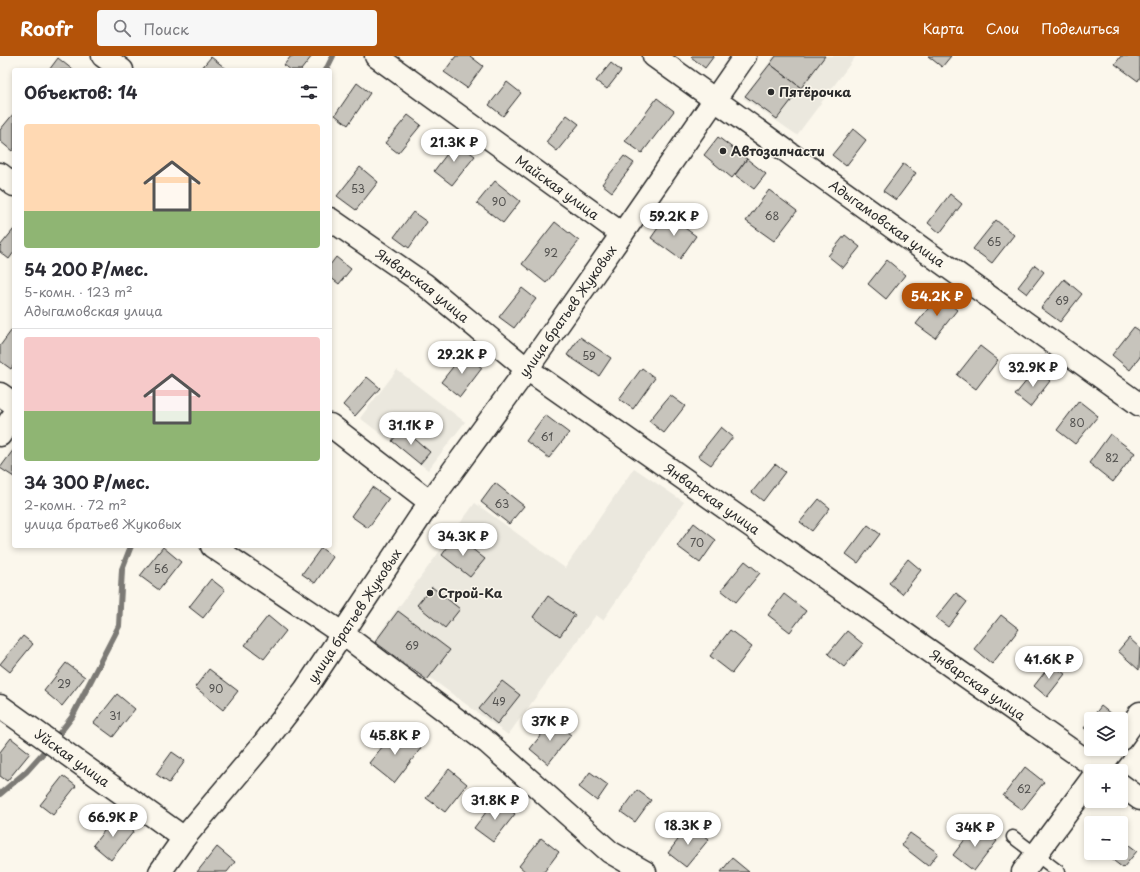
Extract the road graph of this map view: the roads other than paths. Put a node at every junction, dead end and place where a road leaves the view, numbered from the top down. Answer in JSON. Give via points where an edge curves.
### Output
{"nodes":[{"id":1,"x":103,"y":56,"type":"edge"},
{"id":2,"x":376,"y":56,"type":"edge"},
{"id":3,"x":654,"y":56,"type":"edge"},
{"id":4,"x":745,"y":56,"type":"edge"},
{"id":5,"x":119,"y":68,"type":"edge"},
{"id":6,"x":714,"y":99,"type":"junction"},
{"id":7,"x":0,"y":174,"type":"edge"},
{"id":8,"x":12,"y":183,"type":"edge"},
{"id":9,"x":332,"y":220,"type":"edge"},
{"id":10,"x":622,"y":234,"type":"junction"},
{"id":11,"x":527,"y":369,"type":"junction"},
{"id":12,"x":0,"y":394,"type":"edge"},
{"id":13,"x":12,"y":403,"type":"edge"},
{"id":14,"x":1140,"y":405,"type":"edge"},
{"id":15,"x":12,"y":418,"type":"edge"},
{"id":16,"x":332,"y":428,"type":"edge"},
{"id":17,"x":0,"y":435,"type":"edge"},
{"id":18,"x":430,"y":502,"type":"junction"},
{"id":19,"x":215,"y":548,"type":"edge"},
{"id":20,"x":343,"y":634,"type":"junction"},
{"id":21,"x":0,"y":706,"type":"edge"},
{"id":22,"x":1140,"y":713,"type":"edge"},
{"id":23,"x":1128,"y":729,"type":"edge"},
{"id":24,"x":1084,"y":764,"type":"edge"},
{"id":25,"x":1084,"y":790,"type":"edge"},
{"id":26,"x":1128,"y":790,"type":"edge"},
{"id":27,"x":1140,"y":799,"type":"edge"},
{"id":28,"x":1013,"y":837,"type":"dead end"},
{"id":29,"x":184,"y":838,"type":"junction"},
{"id":30,"x":1036,"y":854,"type":"junction"},
{"id":31,"x":160,"y":872,"type":"edge"},
{"id":32,"x":645,"y":872,"type":"edge"},
{"id":33,"x":1023,"y":872,"type":"edge"},
{"id":34,"x":1059,"y":872,"type":"edge"}],
"edges":[{"from":1,"to":5,"type":"street"},
{"from":2,"to":10,"type":"street","name":"Майская улица"},
{"from":3,"to":6,"type":"street","name":"Адыгамовская улица"},
{"from":4,"to":6,"type":"street","name":"улица братьев Жуковых"},
{"from":6,"to":10,"type":"street","name":"улица братьев Жуковых"},
{"from":6,"to":14,"type":"street","name":"Адыгамовская улица"},
{"from":7,"to":8,"type":"street"},
{"from":9,"to":11,"type":"street","name":"Январская улица","via":[[424,284]]},
{"from":10,"to":11,"type":"street","name":"улица братьев Жуковых"},
{"from":11,"to":18,"type":"street","name":"улица братьев Жуковых"},
{"from":11,"to":24,"type":"street","name":"Январская улица"},
{"from":12,"to":13,"type":"street"},
{"from":15,"to":17,"type":"street"},
{"from":16,"to":18,"type":"street"},
{"from":18,"to":20,"type":"street","name":"улица братьев Жуковых"},
{"from":19,"to":20,"type":"street"},
{"from":20,"to":29,"type":"street","name":"улица братьев Жуковых","via":[[305,690],[264,743]]},
{"from":20,"to":32,"type":"street","via":[[488,743],[610,852]]},
{"from":21,"to":29,"type":"street","name":"Уйская улица"},
{"from":22,"to":23,"type":"street"},
{"from":25,"to":30,"type":"street"},
{"from":26,"to":27,"type":"street"},
{"from":28,"to":30,"type":"lane"},
{"from":29,"to":31,"type":"street","name":"улица братьев Жуковых"},
{"from":30,"to":33,"type":"street"},
{"from":30,"to":34,"type":"lane"}]}
